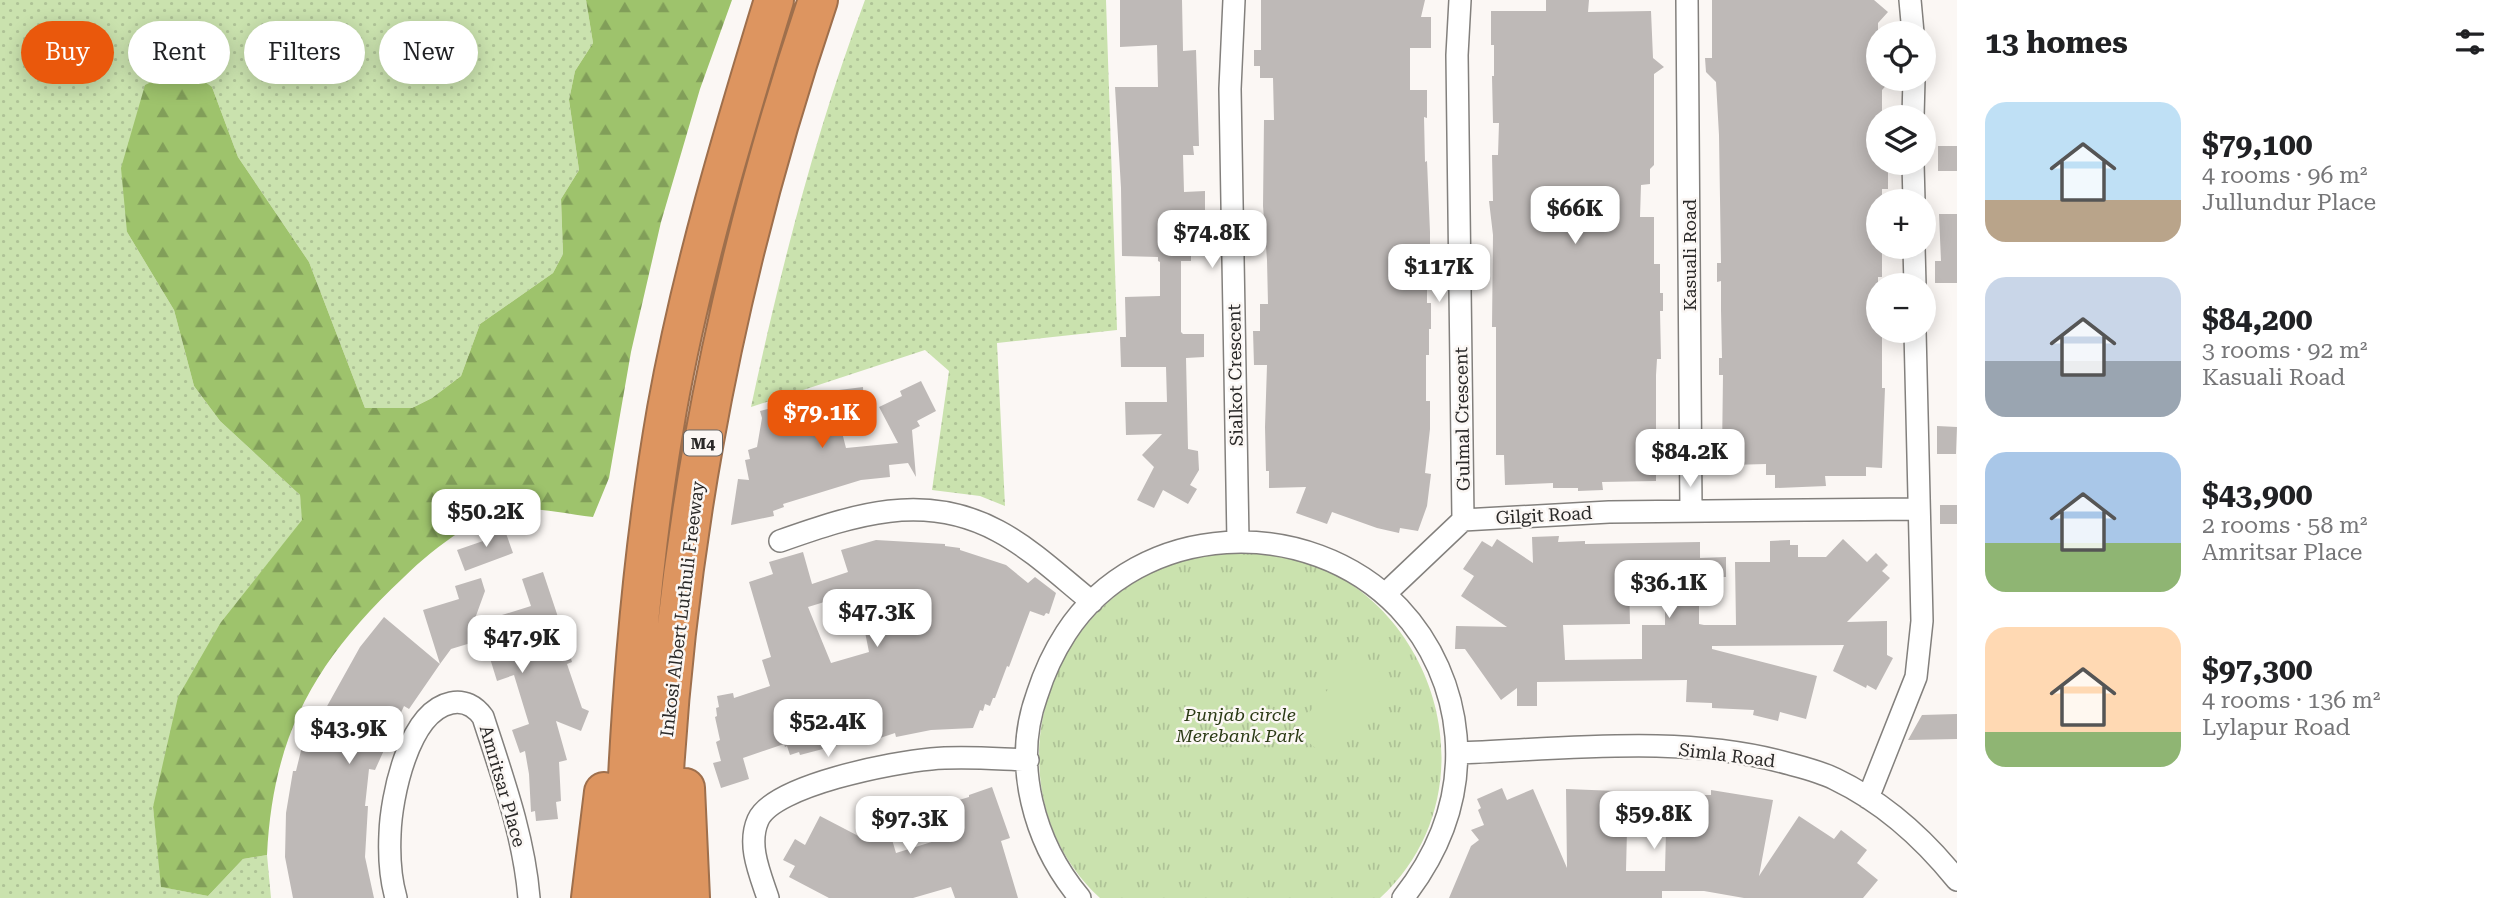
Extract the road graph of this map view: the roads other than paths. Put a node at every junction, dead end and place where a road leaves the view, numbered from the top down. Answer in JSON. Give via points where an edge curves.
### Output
{"nodes":[{"id":1,"x":774,"y":0,"type":"edge"},
{"id":2,"x":818,"y":0,"type":"edge"},
{"id":3,"x":1234,"y":0,"type":"edge"},
{"id":4,"x":1460,"y":0,"type":"edge"},
{"id":5,"x":1687,"y":0,"type":"edge"},
{"id":6,"x":1910,"y":0,"type":"edge"},
{"id":7,"x":1912,"y":21,"type":"edge"},
{"id":8,"x":1916,"y":343,"type":"edge"},
{"id":9,"x":1918,"y":509,"type":"junction"},
{"id":10,"x":1691,"y":510,"type":"junction"},
{"id":11,"x":650,"y":515,"type":"junction"},
{"id":12,"x":1463,"y":520,"type":"junction"},
{"id":13,"x":780,"y":541,"type":"dead end"},
{"id":14,"x":1238,"y":541,"type":"junction"},
{"id":15,"x":1385,"y":594,"type":"junction"},
{"id":16,"x":1092,"y":602,"type":"junction"},
{"id":17,"x":674,"y":657,"type":"junction"},
{"id":18,"x":1457,"y":753,"type":"junction"},
{"id":19,"x":1028,"y":760,"type":"junction"},
{"id":20,"x":1868,"y":798,"type":"junction"},
{"id":21,"x":1957,"y":880,"type":"edge"},
{"id":22,"x":396,"y":898,"type":"edge"},
{"id":23,"x":529,"y":898,"type":"edge"},
{"id":24,"x":591,"y":898,"type":"edge"},
{"id":25,"x":623,"y":898,"type":"edge"},
{"id":26,"x":659,"y":898,"type":"edge"},
{"id":27,"x":690,"y":898,"type":"edge"},
{"id":28,"x":768,"y":898,"type":"edge"},
{"id":29,"x":1080,"y":898,"type":"edge"},
{"id":30,"x":1403,"y":898,"type":"edge"}],
"edges":[{"from":1,"to":11,"type":"highway","name":"Inkosi Albert Luthuli Freeway","number":"M4","via":[[691,297]]},
{"from":2,"to":17,"type":"highway","name":"Inkosi Albert Luthuli Freeway","number":"M4","via":[[775,131],[737,276],[699,470]]},
{"from":3,"to":14,"type":"street","name":"Sialkot Crescent","via":[[1230,89]]},
{"from":4,"to":12,"type":"street","name":"Gulmal Crescent"},
{"from":5,"to":10,"type":"street","name":"Kasuali Road"},
{"from":6,"to":7,"type":"street"},
{"from":8,"to":9,"type":"street"},
{"from":9,"to":10,"type":"street","name":"Gilgit Road"},
{"from":9,"to":20,"type":"street","via":[[1922,621],[1916,677]]},
{"from":10,"to":12,"type":"street","name":"Gilgit Road"},
{"from":11,"to":24,"type":"highway","via":[[617,703]]},
{"from":11,"to":25,"type":"highway","name":"Inkosi Albert Luthuli Freeway","number":"M4","via":[[627,764]]},
{"from":12,"to":15,"type":"street"},
{"from":13,"to":16,"type":"street","via":[[856,516],[891,510],[948,512],[1000,532]]},
{"from":14,"to":15,"type":"street","via":[[1303,549],[1334,561]]},
{"from":14,"to":16,"type":"street","via":[[1175,552],[1118,580]]},
{"from":15,"to":18,"type":"street","via":[[1408,618],[1439,668],[1449,695]]},
{"from":16,"to":19,"type":"street","via":[[1067,631],[1047,666],[1033,704]]},
{"from":17,"to":26,"type":"highway","name":"Inkosi Albert Luthuli Freeway","number":"M4"},
{"from":17,"to":27,"type":"highway","via":[[684,745]]},
{"from":18,"to":20,"type":"street","name":"Simla Road","via":[[1623,747],[1735,752],[1833,777]]},
{"from":18,"to":30,"type":"street","via":[[1448,818],[1420,877]]},
{"from":19,"to":28,"type":"street","via":[[932,758],[853,772],[772,803],[758,820],[754,842]]},
{"from":19,"to":29,"type":"street","via":[[1031,803],[1040,831],[1051,857]]},
{"from":20,"to":21,"type":"street","name":"Simla Road","via":[[1926,845]]},
{"from":22,"to":23,"type":"street","name":"Amritsar Place","via":[[390,831],[404,761],[425,721],[445,705],[458,702],[483,717],[514,815]]}]}
